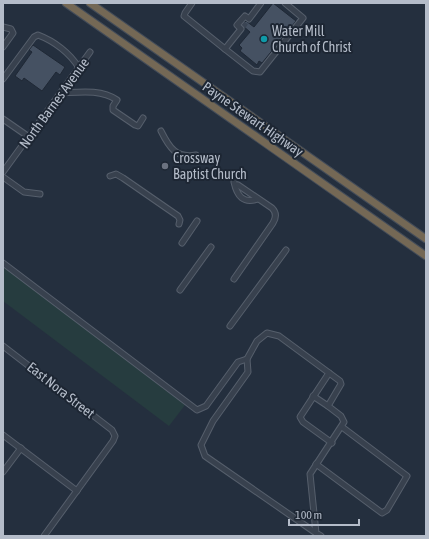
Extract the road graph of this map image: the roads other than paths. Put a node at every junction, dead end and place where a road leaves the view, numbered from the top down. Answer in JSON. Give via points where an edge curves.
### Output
{"nodes":[{"id":1,"x":66,"y":3,"type":"edge"},
{"id":2,"x":90,"y":3,"type":"edge"},
{"id":3,"x":192,"y":3,"type":"edge"},
{"id":4,"x":261,"y":3,"type":"edge"},
{"id":5,"x":285,"y":3,"type":"edge"},
{"id":6,"x":3,"y":28,"type":"edge"},
{"id":7,"x":3,"y":47,"type":"edge"},
{"id":8,"x":225,"y":49,"type":"junction"},
{"id":9,"x":90,"y":52,"type":"dead end"},
{"id":10,"x":79,"y":68,"type":"junction"},
{"id":11,"x":3,"y":79,"type":"edge"},
{"id":12,"x":61,"y":93,"type":"junction"},
{"id":13,"x":143,"y":118,"type":"dead end"},
{"id":14,"x":3,"y":119,"type":"edge"},
{"id":15,"x":161,"y":131,"type":"dead end"},
{"id":16,"x":29,"y":137,"type":"junction"},
{"id":17,"x":196,"y":155,"type":"dead end"},
{"id":18,"x":3,"y":172,"type":"edge"},
{"id":19,"x":110,"y":176,"type":"dead end"},
{"id":20,"x":3,"y":177,"type":"edge"},
{"id":21,"x":40,"y":194,"type":"dead end"},
{"id":22,"x":145,"y":194,"type":"junction"},
{"id":23,"x":142,"y":198,"type":"dead end"},
{"id":24,"x":258,"y":199,"type":"junction"},
{"id":25,"x":197,"y":221,"type":"dead end"},
{"id":26,"x":178,"y":224,"type":"dead end"},
{"id":27,"x":426,"y":239,"type":"edge"},
{"id":28,"x":182,"y":243,"type":"dead end"},
{"id":29,"x":211,"y":247,"type":"dead end"},
{"id":30,"x":286,"y":250,"type":"dead end"},
{"id":31,"x":426,"y":256,"type":"edge"},
{"id":32,"x":3,"y":263,"type":"edge"},
{"id":33,"x":234,"y":279,"type":"dead end"},
{"id":34,"x":180,"y":290,"type":"dead end"},
{"id":35,"x":230,"y":326,"type":"dead end"},
{"id":36,"x":3,"y":346,"type":"edge"},
{"id":37,"x":246,"y":359,"type":"junction"},
{"id":38,"x":329,"y":373,"type":"junction"},
{"id":39,"x":314,"y":396,"type":"junction"},
{"id":40,"x":328,"y":406,"type":"junction"},
{"id":41,"x":342,"y":427,"type":"junction"},
{"id":42,"x":3,"y":435,"type":"edge"},
{"id":43,"x":332,"y":443,"type":"junction"},
{"id":44,"x":20,"y":448,"type":"junction"},
{"id":45,"x":316,"y":464,"type":"junction"},
{"id":46,"x":3,"y":472,"type":"edge"},
{"id":47,"x":77,"y":492,"type":"junction"},
{"id":48,"x":319,"y":535,"type":"edge"},
{"id":49,"x":44,"y":536,"type":"edge"}],
"edges":[{"from":1,"to":31,"type":"highway","name":"Payne Stewart Highway"},
{"from":2,"to":27,"type":"highway","name":"Payne Stewart Highway"},
{"from":3,"to":8,"type":"street","via":[[184,12],[184,16]]},
{"from":4,"to":8,"type":"street","via":[[248,20],[245,16],[237,26],[242,28]]},
{"from":5,"to":8,"type":"street","via":[[303,18],[261,71],[253,71]]},
{"from":6,"to":7,"type":"street","via":[[10,29],[13,33]]},
{"from":9,"to":10,"type":"street","name":"North Barnes Avenue"},
{"from":10,"to":11,"type":"street","via":[[69,55],[38,35],[34,36]]},
{"from":10,"to":12,"type":"street","name":"North Barnes Avenue"},
{"from":12,"to":13,"type":"street","via":[[92,92],[110,96],[117,100],[113,109],[119,115],[137,126]]},
{"from":12,"to":16,"type":"street","name":"North Barnes Avenue"},
{"from":14,"to":16,"type":"street"},
{"from":15,"to":17,"type":"street","via":[[175,152],[186,156]]},
{"from":16,"to":18,"type":"street","name":"North Barnes Avenue"},
{"from":19,"to":22,"type":"street","via":[[119,176]]},
{"from":20,"to":21,"type":"street","via":[[24,192]]},
{"from":22,"to":23,"type":"street"},
{"from":22,"to":26,"type":"street","via":[[178,217]]},
{"from":24,"to":24,"type":"street","via":[[236,183],[236,191],[240,197],[248,200]]},
{"from":24,"to":33,"type":"street","via":[[274,210],[275,218]]},
{"from":25,"to":28,"type":"street"},
{"from":29,"to":34,"type":"street"},
{"from":30,"to":35,"type":"street"},
{"from":32,"to":37,"type":"street","via":[[197,410],[206,406],[238,362]]},
{"from":36,"to":47,"type":"street","name":"East Nora Street","via":[[112,430],[114,437]]},
{"from":37,"to":38,"type":"street","via":[[260,338],[272,333]]},
{"from":37,"to":48,"type":"street","via":[[248,372],[213,421],[201,444],[205,456]]},
{"from":38,"to":39,"type":"street"},
{"from":38,"to":40,"type":"street","via":[[341,384]]},
{"from":39,"to":40,"type":"street"},
{"from":39,"to":43,"type":"street","via":[[302,413],[301,420]]},
{"from":40,"to":41,"type":"street","via":[[343,418]]},
{"from":41,"to":43,"type":"street"},
{"from":41,"to":45,"type":"street","via":[[407,476],[387,510],[382,513]]},
{"from":42,"to":44,"type":"street"},
{"from":43,"to":45,"type":"street"},
{"from":44,"to":46,"type":"street"},
{"from":44,"to":47,"type":"street"},
{"from":45,"to":48,"type":"street","via":[[310,474]]},
{"from":47,"to":49,"type":"street"}]}
